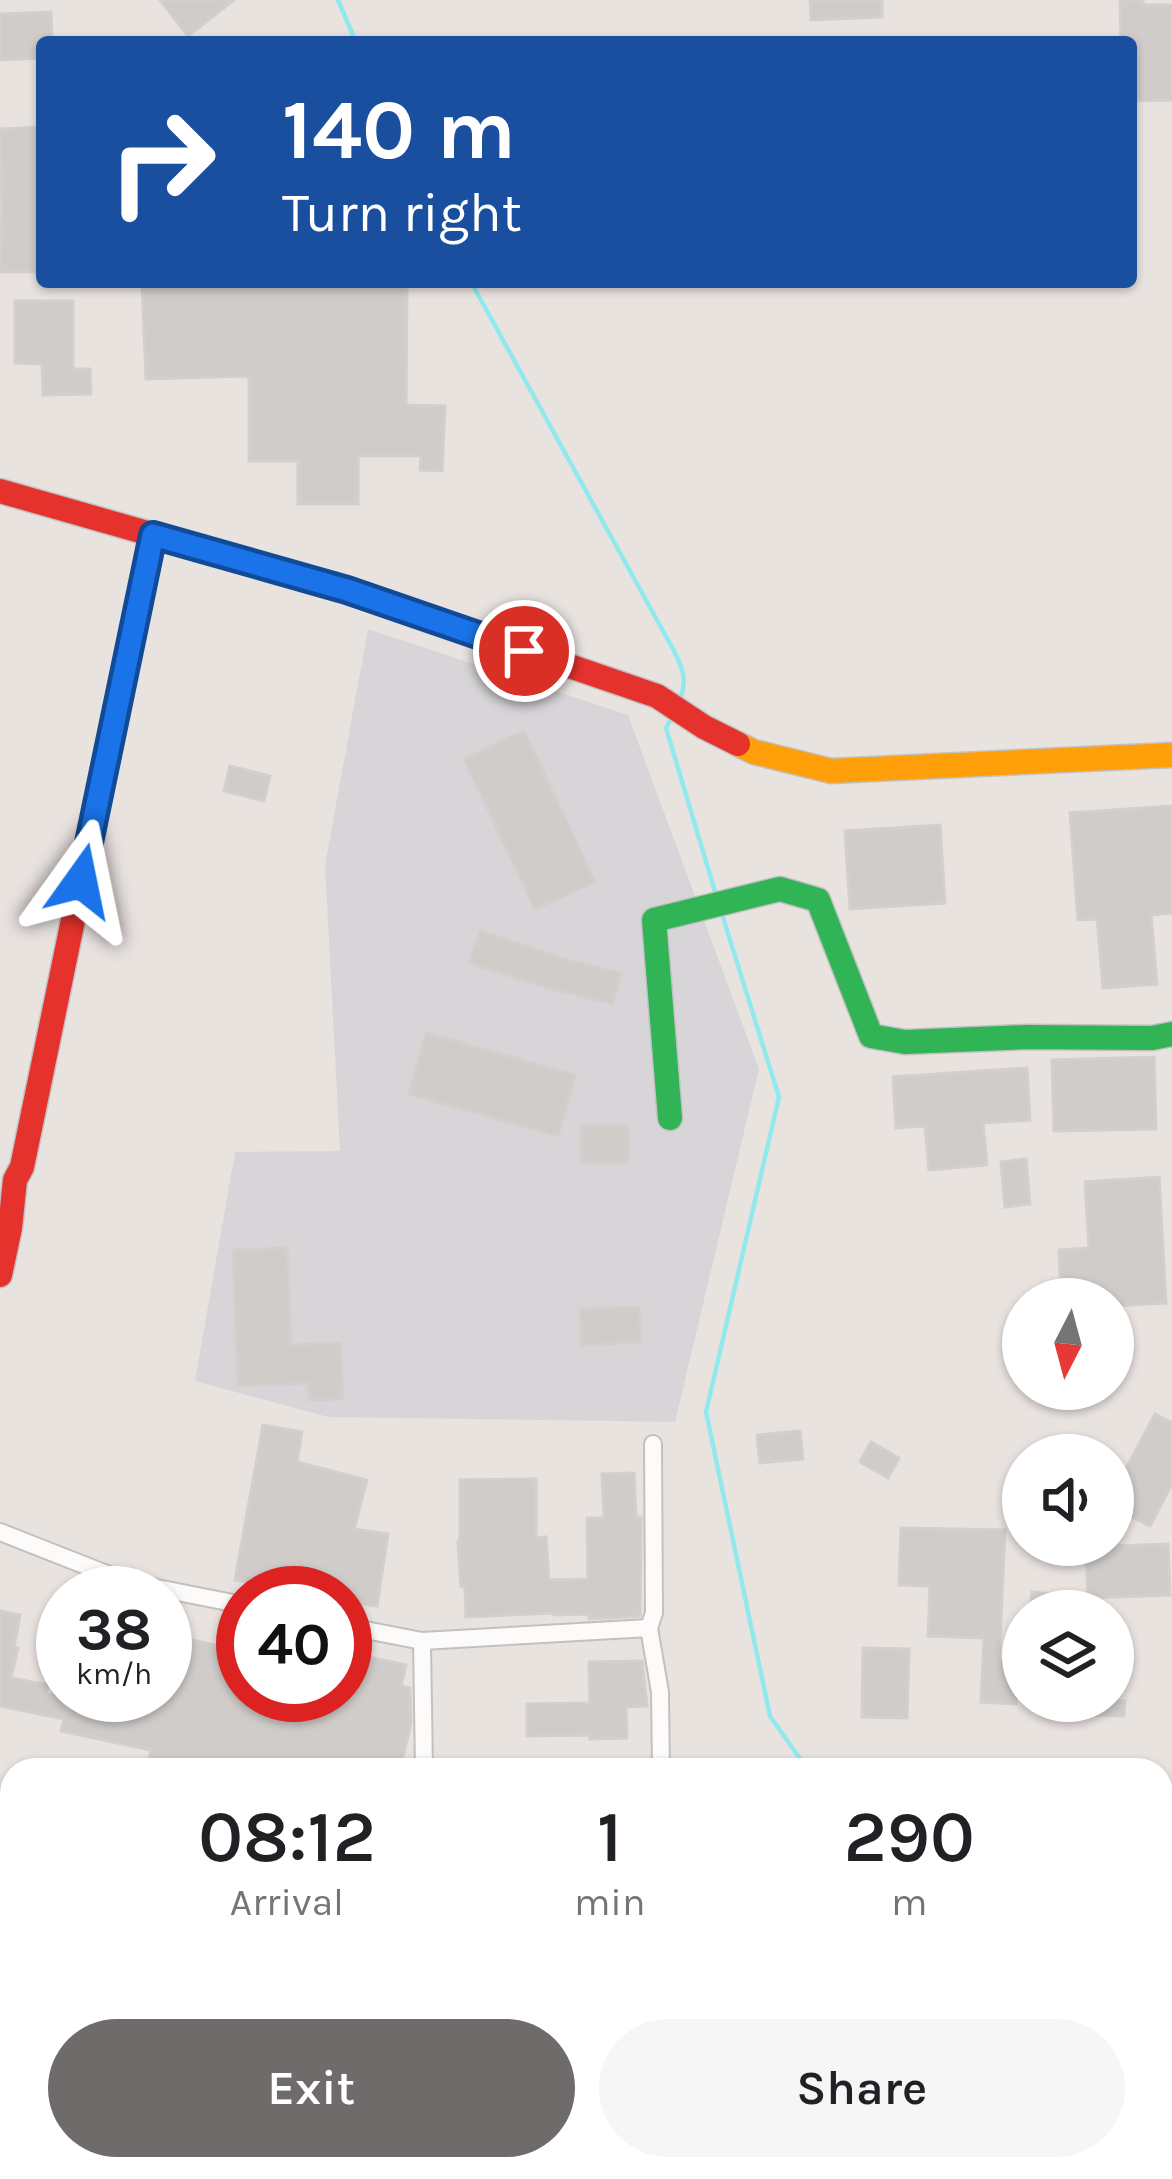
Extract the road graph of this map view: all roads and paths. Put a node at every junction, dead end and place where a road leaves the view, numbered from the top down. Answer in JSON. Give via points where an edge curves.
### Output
{"nodes":[{"id":1,"x":0,"y":491,"type":"edge"},
{"id":2,"x":153,"y":535,"type":"junction"},
{"id":3,"x":1172,"y":755,"type":"edge"},
{"id":4,"x":1172,"y":1034,"type":"edge"},
{"id":5,"x":670,"y":1118,"type":"dead end"},
{"id":6,"x":0,"y":1275,"type":"edge"},
{"id":7,"x":653,"y":1444,"type":"dead end"},
{"id":8,"x":0,"y":1532,"type":"edge"},
{"id":9,"x":216,"y":1600,"type":"edge"},
{"id":10,"x":649,"y":1628,"type":"junction"},
{"id":11,"x":372,"y":1631,"type":"edge"},
{"id":12,"x":422,"y":1641,"type":"junction"},
{"id":13,"x":424,"y":1758,"type":"edge"},
{"id":14,"x":662,"y":1758,"type":"edge"}],
"edges":[{"from":1,"to":2,"type":"street"},
{"from":2,"to":3,"type":"street","via":[[347,590],[657,696],[754,752],[831,771]]},
{"from":2,"to":6,"type":"street"},
{"from":4,"to":5,"type":"street","via":[[904,1042],[871,1036],[818,900],[780,889],[654,920]]},
{"from":7,"to":10,"type":"street"},
{"from":8,"to":9,"type":"street","via":[[127,1582]]},
{"from":10,"to":12,"type":"street"},
{"from":10,"to":14,"type":"street"},
{"from":11,"to":12,"type":"street"},
{"from":12,"to":13,"type":"street"}]}
